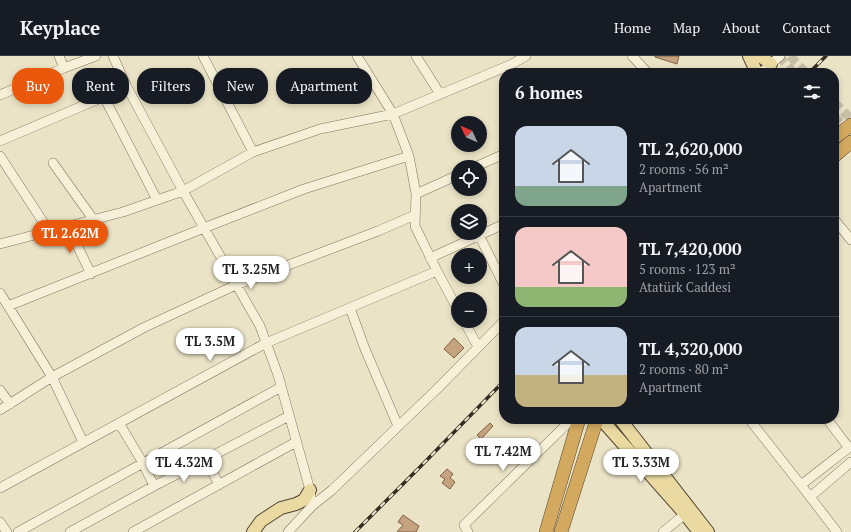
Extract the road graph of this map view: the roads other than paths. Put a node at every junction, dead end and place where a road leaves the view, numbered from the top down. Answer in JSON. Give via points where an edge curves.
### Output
{"nodes":[{"id":1,"x":59,"y":56,"type":"edge"},
{"id":2,"x":96,"y":56,"type":"edge"},
{"id":3,"x":113,"y":56,"type":"edge"},
{"id":4,"x":203,"y":56,"type":"edge"},
{"id":5,"x":357,"y":56,"type":"edge"},
{"id":6,"x":416,"y":56,"type":"edge"},
{"id":7,"x":526,"y":56,"type":"edge"},
{"id":8,"x":632,"y":56,"type":"edge"},
{"id":9,"x":749,"y":56,"type":"edge"},
{"id":10,"x":760,"y":56,"type":"edge"},
{"id":11,"x":775,"y":60,"type":"edge"},
{"id":12,"x":64,"y":68,"type":"joint"},
{"id":13,"x":119,"y":68,"type":"edge"},
{"id":14,"x":513,"y":68,"type":"edge"},
{"id":15,"x":643,"y":68,"type":"edge"},
{"id":16,"x":755,"y":68,"type":"edge"},
{"id":17,"x":767,"y":68,"type":"edge"},
{"id":18,"x":499,"y":74,"type":"edge"},
{"id":19,"x":12,"y":89,"type":"edge"},
{"id":20,"x":129,"y":92,"type":"edge"},
{"id":21,"x":0,"y":94,"type":"edge"},
{"id":22,"x":440,"y":94,"type":"junction"},
{"id":23,"x":87,"y":104,"type":"edge"},
{"id":24,"x":108,"y":104,"type":"edge"},
{"id":25,"x":393,"y":114,"type":"junction"},
{"id":26,"x":851,"y":125,"type":"edge"},
{"id":27,"x":839,"y":134,"type":"edge"},
{"id":28,"x":0,"y":141,"type":"edge"},
{"id":29,"x":253,"y":152,"type":"junction"},
{"id":30,"x":0,"y":156,"type":"edge"},
{"id":31,"x":408,"y":156,"type":"junction"},
{"id":32,"x":499,"y":156,"type":"edge"},
{"id":33,"x":487,"y":162,"type":"edge"},
{"id":34,"x":53,"y":163,"type":"dead end"},
{"id":35,"x":451,"y":178,"type":"edge"},
{"id":36,"x":183,"y":191,"type":"junction"},
{"id":37,"x":416,"y":194,"type":"junction"},
{"id":38,"x":157,"y":200,"type":"junction"},
{"id":39,"x":415,"y":215,"type":"junction"},
{"id":40,"x":93,"y":219,"type":"junction"},
{"id":41,"x":839,"y":225,"type":"edge"},
{"id":42,"x":68,"y":226,"type":"junction"},
{"id":43,"x":499,"y":226,"type":"edge"},
{"id":44,"x":204,"y":228,"type":"junction"},
{"id":45,"x":48,"y":231,"type":"junction"},
{"id":46,"x":487,"y":232,"type":"edge"},
{"id":47,"x":469,"y":240,"type":"edge"},
{"id":48,"x":482,"y":240,"type":"edge"},
{"id":49,"x":851,"y":240,"type":"edge"},
{"id":50,"x":0,"y":244,"type":"edge"},
{"id":51,"x":430,"y":258,"type":"junction"},
{"id":52,"x":437,"y":272,"type":"junction"},
{"id":53,"x":91,"y":274,"type":"junction"},
{"id":54,"x":499,"y":275,"type":"edge"},
{"id":55,"x":236,"y":285,"type":"junction"},
{"id":56,"x":0,"y":292,"type":"edge"},
{"id":57,"x":451,"y":297,"type":"edge"},
{"id":58,"x":8,"y":306,"type":"junction"},
{"id":59,"x":350,"y":308,"type":"junction"},
{"id":60,"x":499,"y":326,"type":"edge"},
{"id":61,"x":468,"y":328,"type":"edge"},
{"id":62,"x":266,"y":343,"type":"junction"},
{"id":63,"x":478,"y":347,"type":"junction"},
{"id":64,"x":52,"y":377,"type":"junction"},
{"id":65,"x":281,"y":387,"type":"junction"},
{"id":66,"x":0,"y":390,"type":"edge"},
{"id":67,"x":10,"y":404,"type":"junction"},
{"id":68,"x":0,"y":410,"type":"edge"},
{"id":69,"x":289,"y":416,"type":"junction"},
{"id":70,"x":119,"y":423,"type":"junction"},
{"id":71,"x":567,"y":424,"type":"edge"},
{"id":72,"x":578,"y":424,"type":"edge"},
{"id":73,"x":595,"y":424,"type":"edge"},
{"id":74,"x":605,"y":424,"type":"edge"},
{"id":75,"x":624,"y":424,"type":"edge"},
{"id":76,"x":754,"y":424,"type":"edge"},
{"id":77,"x":831,"y":424,"type":"edge"},
{"id":78,"x":398,"y":426,"type":"junction"},
{"id":79,"x":83,"y":442,"type":"junction"},
{"id":80,"x":296,"y":442,"type":"junction"},
{"id":81,"x":850,"y":447,"type":"edge"},
{"id":82,"x":206,"y":459,"type":"junction"},
{"id":83,"x":851,"y":462,"type":"edge"},
{"id":84,"x":144,"y":463,"type":"junction"},
{"id":85,"x":219,"y":485,"type":"junction"},
{"id":86,"x":801,"y":485,"type":"junction"},
{"id":87,"x":154,"y":486,"type":"junction"},
{"id":88,"x":0,"y":488,"type":"edge"},
{"id":89,"x":310,"y":490,"type":"junction"},
{"id":90,"x":810,"y":497,"type":"junction"},
{"id":91,"x":312,"y":506,"type":"junction"},
{"id":92,"x":685,"y":514,"type":"junction"},
{"id":93,"x":0,"y":522,"type":"edge"},
{"id":94,"x":7,"y":532,"type":"edge"},
{"id":95,"x":18,"y":532,"type":"edge"},
{"id":96,"x":70,"y":532,"type":"edge"},
{"id":97,"x":133,"y":532,"type":"edge"},
{"id":98,"x":253,"y":532,"type":"edge"},
{"id":99,"x":288,"y":532,"type":"edge"},
{"id":100,"x":468,"y":532,"type":"edge"},
{"id":101,"x":546,"y":532,"type":"edge"},
{"id":102,"x":561,"y":532,"type":"edge"},
{"id":103,"x":663,"y":532,"type":"edge"},
{"id":104,"x":699,"y":532,"type":"edge"},
{"id":105,"x":708,"y":532,"type":"edge"},
{"id":106,"x":837,"y":532,"type":"edge"}],
"edges":[{"from":1,"to":12,"type":"street"},
{"from":2,"to":12,"type":"street"},
{"from":3,"to":13,"type":"street"},
{"from":4,"to":29,"type":"street"},
{"from":5,"to":25,"type":"street"},
{"from":6,"to":22,"type":"street"},
{"from":7,"to":14,"type":"street"},
{"from":8,"to":15,"type":"street"},
{"from":9,"to":16,"type":"main road"},
{"from":10,"to":11,"type":"main road"},
{"from":11,"to":17,"type":"street"},
{"from":18,"to":22,"type":"street"},
{"from":19,"to":21,"type":"street"},
{"from":20,"to":36,"type":"street"},
{"from":22,"to":25,"type":"street"},
{"from":23,"to":28,"type":"street"},
{"from":24,"to":38,"type":"street"},
{"from":25,"to":29,"type":"street","via":[[320,129]]},
{"from":25,"to":31,"type":"street"},
{"from":26,"to":27,"type":"highway"},
{"from":29,"to":36,"type":"street"},
{"from":30,"to":45,"type":"street"},
{"from":31,"to":37,"type":"street"},
{"from":31,"to":44,"type":"street","via":[[304,189]]},
{"from":32,"to":33,"type":"street"},
{"from":34,"to":40,"type":"street"},
{"from":35,"to":37,"type":"street"},
{"from":36,"to":38,"type":"street"},
{"from":36,"to":44,"type":"street"},
{"from":37,"to":39,"type":"street"},
{"from":38,"to":40,"type":"street"},
{"from":39,"to":51,"type":"street","via":[[415,226]]},
{"from":39,"to":55,"type":"street"},
{"from":40,"to":42,"type":"street"},
{"from":41,"to":49,"type":"street"},
{"from":42,"to":45,"type":"street"},
{"from":42,"to":53,"type":"street"},
{"from":43,"to":46,"type":"street"},
{"from":44,"to":53,"type":"street"},
{"from":44,"to":55,"type":"street"},
{"from":45,"to":50,"type":"street"},
{"from":47,"to":51,"type":"street"},
{"from":48,"to":54,"type":"street"},
{"from":51,"to":52,"type":"street"},
{"from":52,"to":57,"type":"street"},
{"from":52,"to":59,"type":"street"},
{"from":53,"to":58,"type":"street"},
{"from":55,"to":62,"type":"street","via":[[260,326]]},
{"from":55,"to":64,"type":"street","via":[[145,327]]},
{"from":56,"to":58,"type":"street"},
{"from":58,"to":64,"type":"street"},
{"from":59,"to":62,"type":"street"},
{"from":59,"to":78,"type":"street"},
{"from":60,"to":63,"type":"street"},
{"from":61,"to":63,"type":"street"},
{"from":62,"to":65,"type":"street"},
{"from":62,"to":70,"type":"street"},
{"from":63,"to":78,"type":"street"},
{"from":64,"to":67,"type":"street"},
{"from":64,"to":79,"type":"street"},
{"from":65,"to":69,"type":"street"},
{"from":65,"to":84,"type":"street"},
{"from":66,"to":67,"type":"street"},
{"from":67,"to":68,"type":"street"},
{"from":69,"to":80,"type":"street"},
{"from":69,"to":82,"type":"street"},
{"from":70,"to":79,"type":"street"},
{"from":70,"to":84,"type":"street"},
{"from":71,"to":100,"type":"street","via":[[464,525]]},
{"from":72,"to":101,"type":"highway"},
{"from":73,"to":102,"type":"highway"},
{"from":74,"to":92,"type":"main road"},
{"from":75,"to":105,"type":"main road"},
{"from":76,"to":86,"type":"street"},
{"from":77,"to":81,"type":"street"},
{"from":78,"to":91,"type":"street"},
{"from":79,"to":88,"type":"street"},
{"from":80,"to":85,"type":"street"},
{"from":80,"to":89,"type":"street"},
{"from":81,"to":86,"type":"street"},
{"from":82,"to":85,"type":"street"},
{"from":82,"to":87,"type":"street"},
{"from":83,"to":90,"type":"street"},
{"from":84,"to":87,"type":"street"},
{"from":84,"to":95,"type":"street"},
{"from":85,"to":97,"type":"street"},
{"from":86,"to":90,"type":"street"},
{"from":87,"to":96,"type":"street"},
{"from":89,"to":91,"type":"street"},
{"from":89,"to":98,"type":"main road","via":[[304,500],[281,508],[261,521]]},
{"from":90,"to":106,"type":"street"},
{"from":91,"to":99,"type":"street"},
{"from":92,"to":103,"type":"street"},
{"from":92,"to":104,"type":"main road"},
{"from":93,"to":94,"type":"street"}]}
